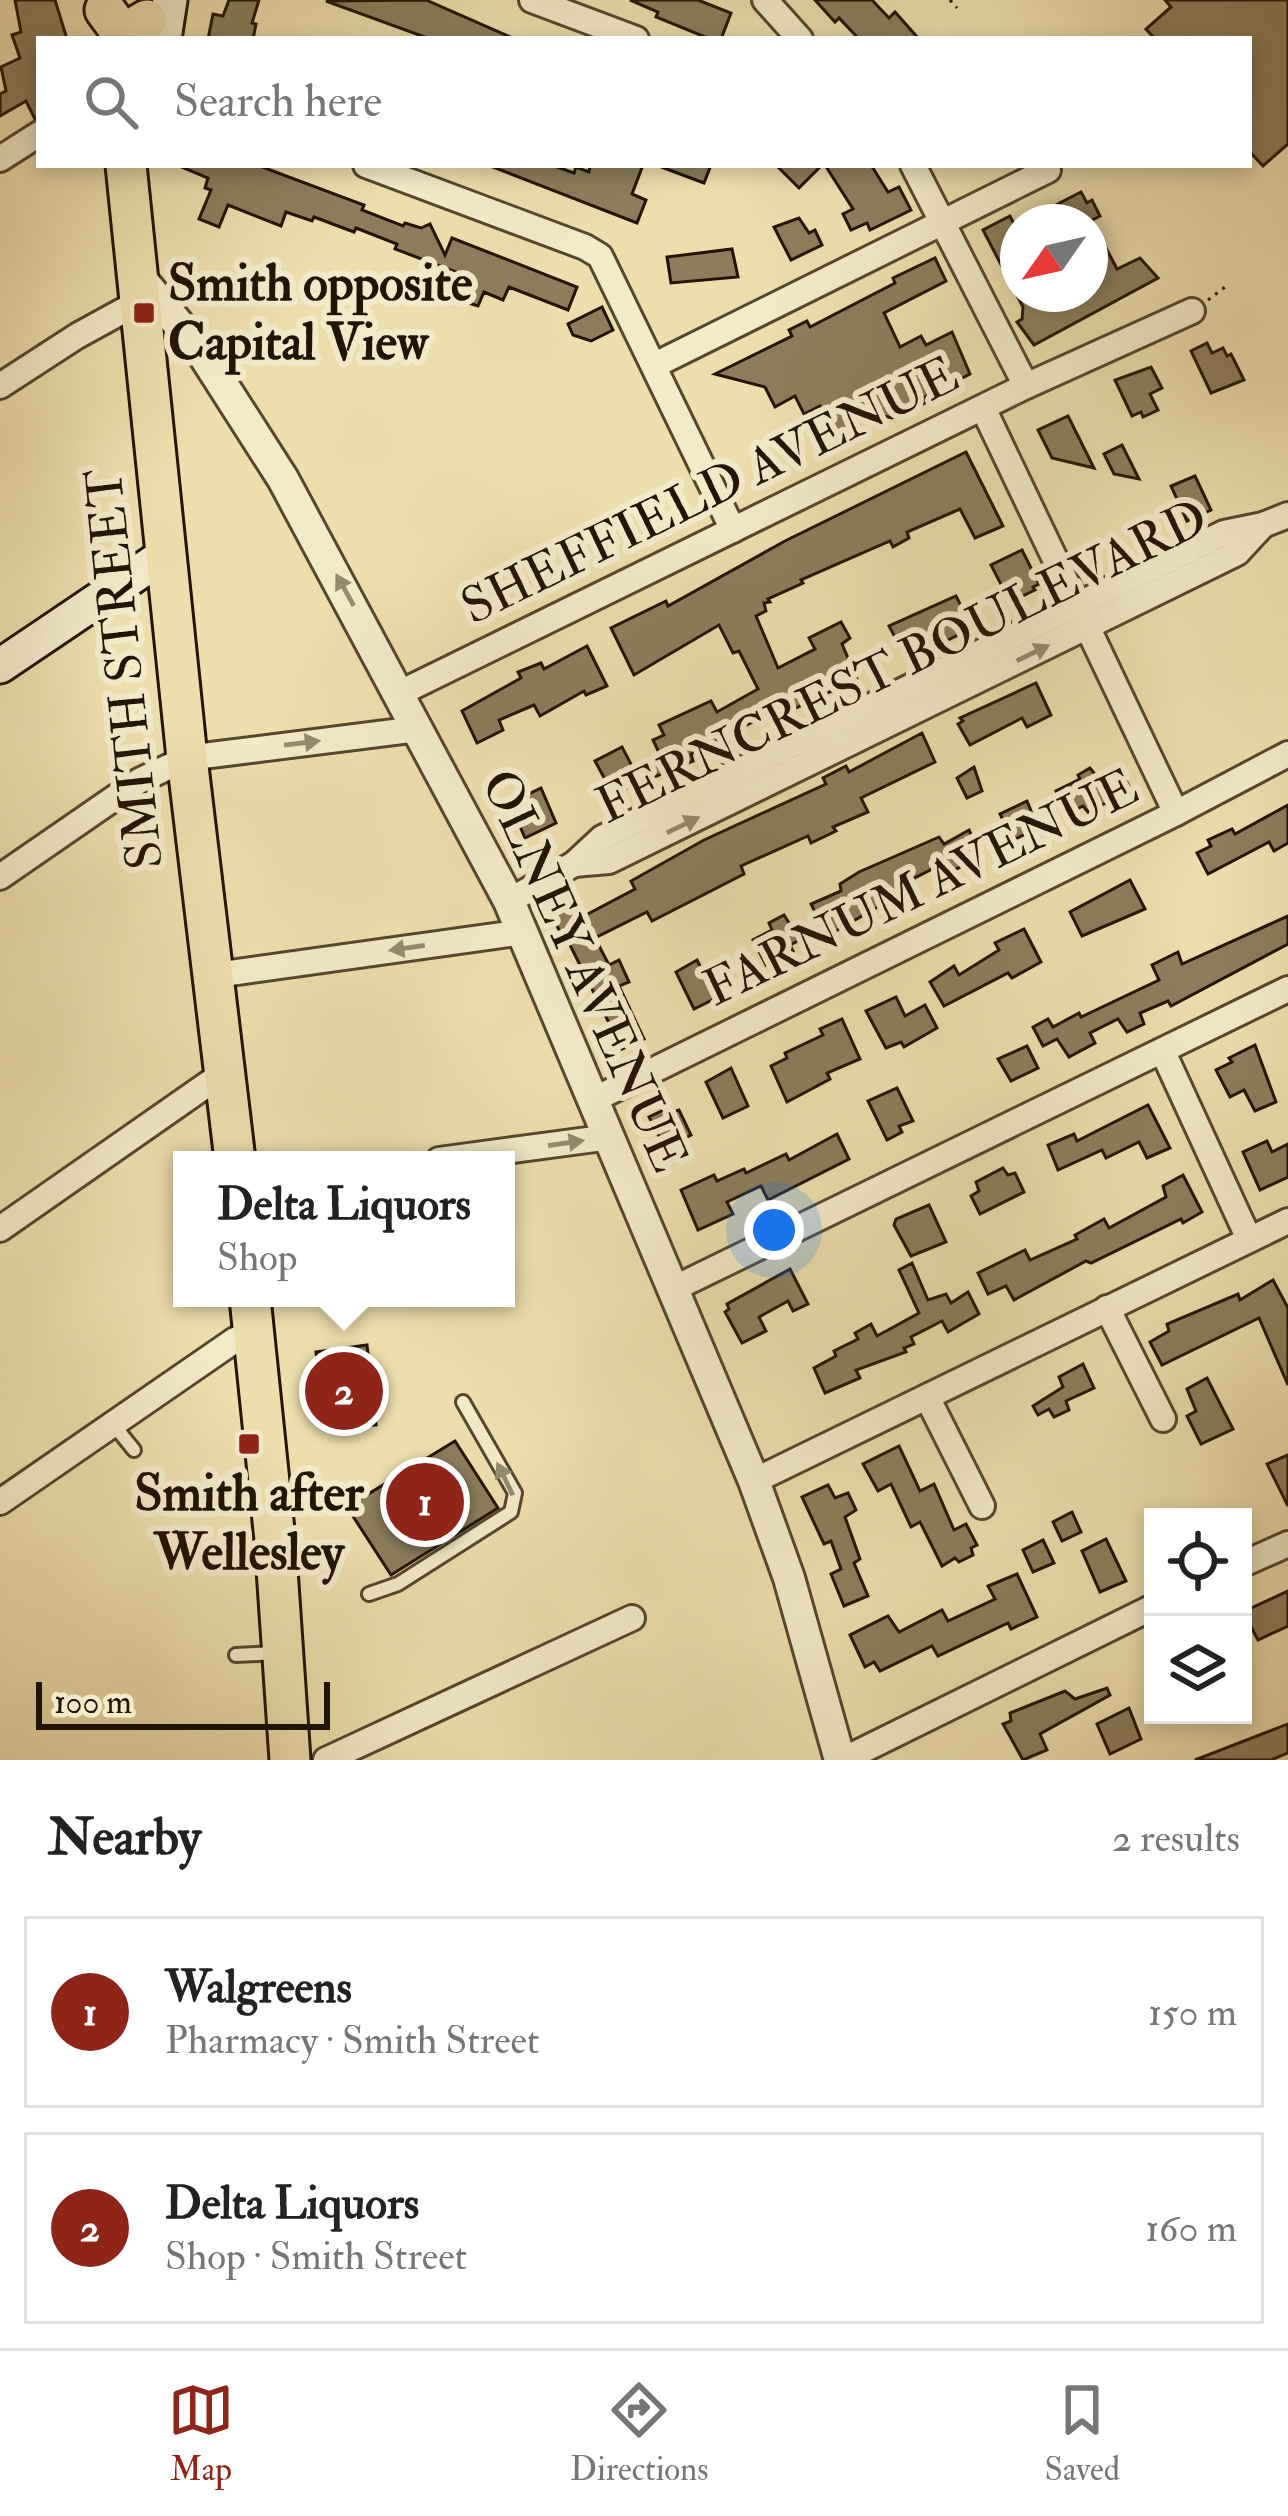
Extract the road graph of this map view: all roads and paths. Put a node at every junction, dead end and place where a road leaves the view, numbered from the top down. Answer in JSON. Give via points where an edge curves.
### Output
{"nodes":[{"id":1,"x":532,"y":0,"type":"edge"},
{"id":2,"x":765,"y":0,"type":"edge"},
{"id":3,"x":950,"y":0,"type":"edge"},
{"id":4,"x":956,"y":8,"type":"dead end"},
{"id":5,"x":106,"y":16,"type":"edge"},
{"id":6,"x":155,"y":20,"type":"edge"},
{"id":7,"x":628,"y":36,"type":"edge"},
{"id":8,"x":797,"y":36,"type":"edge"},
{"id":9,"x":36,"y":136,"type":"edge"},
{"id":10,"x":0,"y":159,"type":"edge"},
{"id":11,"x":374,"y":168,"type":"edge"},
{"id":12,"x":915,"y":168,"type":"edge"},
{"id":13,"x":1048,"y":170,"type":"dead end"},
{"id":14,"x":129,"y":171,"type":"edge"},
{"id":15,"x":944,"y":223,"type":"junction"},
{"id":16,"x":138,"y":288,"type":"junction"},
{"id":17,"x":1192,"y":311,"type":"dead end"},
{"id":18,"x":656,"y":365,"type":"junction"},
{"id":19,"x":0,"y":386,"type":"edge"},
{"id":20,"x":1026,"y":386,"type":"junction"},
{"id":21,"x":982,"y":408,"type":"junction"},
{"id":22,"x":1288,"y":514,"type":"edge"},
{"id":23,"x":733,"y":530,"type":"junction"},
{"id":24,"x":166,"y":554,"type":"junction"},
{"id":25,"x":1082,"y":616,"type":"junction"},
{"id":26,"x":0,"y":666,"type":"edge"},
{"id":27,"x":400,"y":693,"type":"junction"},
{"id":28,"x":418,"y":729,"type":"junction"},
{"id":29,"x":1288,"y":754,"type":"edge"},
{"id":30,"x":187,"y":758,"type":"junction"},
{"id":31,"x":1176,"y":813,"type":"junction"},
{"id":32,"x":0,"y":877,"type":"edge"},
{"id":33,"x":509,"y":901,"type":"junction"},
{"id":34,"x":523,"y":932,"type":"junction"},
{"id":35,"x":216,"y":975,"type":"junction"},
{"id":36,"x":1288,"y":989,"type":"edge"},
{"id":37,"x":1163,"y":1052,"type":"junction"},
{"id":38,"x":225,"y":1072,"type":"junction"},
{"id":39,"x":593,"y":1100,"type":"junction"},
{"id":40,"x":610,"y":1137,"type":"junction"},
{"id":41,"x":234,"y":1151,"type":"edge"},
{"id":42,"x":507,"y":1151,"type":"edge"},
{"id":43,"x":1286,"y":1226,"type":"edge"},
{"id":44,"x":0,"y":1229,"type":"edge"},
{"id":45,"x":1249,"y":1239,"type":"junction"},
{"id":46,"x":673,"y":1289,"type":"junction"},
{"id":47,"x":1107,"y":1308,"type":"junction"},
{"id":48,"x":251,"y":1316,"type":"edge"},
{"id":49,"x":927,"y":1397,"type":"junction"},
{"id":50,"x":463,"y":1402,"type":"dead end"},
{"id":51,"x":1163,"y":1419,"type":"dead end"},
{"id":52,"x":113,"y":1424,"type":"junction"},
{"id":53,"x":134,"y":1450,"type":"dead end"},
{"id":54,"x":754,"y":1481,"type":"junction"},
{"id":55,"x":0,"y":1502,"type":"edge"},
{"id":56,"x":982,"y":1506,"type":"dead end"},
{"id":57,"x":1288,"y":1544,"type":"edge"},
{"id":58,"x":1252,"y":1560,"type":"edge"},
{"id":59,"x":369,"y":1594,"type":"dead end"},
{"id":60,"x":1144,"y":1611,"type":"edge"},
{"id":61,"x":632,"y":1618,"type":"dead end"},
{"id":62,"x":283,"y":1652,"type":"junction"},
{"id":63,"x":236,"y":1655,"type":"dead end"},
{"id":64,"x":290,"y":1760,"type":"edge"},
{"id":65,"x":326,"y":1760,"type":"edge"},
{"id":66,"x":842,"y":1760,"type":"edge"}],
"edges":[{"from":1,"to":7,"type":"street"},
{"from":2,"to":8,"type":"street"},
{"from":3,"to":4,"type":"path"},
{"from":5,"to":6,"type":"main road","via":[[129,32]]},
{"from":9,"to":10,"type":"street"},
{"from":11,"to":18,"type":"street","via":[[600,256]]},
{"from":12,"to":15,"type":"street"},
{"from":13,"to":15,"type":"street"},
{"from":14,"to":16,"type":"main road","name":"SMITH STREET"},
{"from":15,"to":18,"type":"street"},
{"from":15,"to":20,"type":"street"},
{"from":16,"to":19,"type":"street"},
{"from":16,"to":24,"type":"main road","name":"SMITH STREET"},
{"from":27,"to":16,"type":"street","name":"OLNEY AVENUE","one_way":true,"via":[[283,479],[202,354]]},
{"from":17,"to":20,"type":"street","name":"SHEFFIELD AVENUE"},
{"from":18,"to":23,"type":"street"},
{"from":20,"to":21,"type":"street","name":"SHEFFIELD AVENUE"},
{"from":21,"to":23,"type":"street","name":"SHEFFIELD AVENUE"},
{"from":21,"to":25,"type":"street"},
{"from":22,"to":25,"type":"street","name":"FERNCREST BOULEVARD","via":[[1263,525],[1237,553]]},
{"from":23,"to":27,"type":"street","name":"SHEFFIELD AVENUE"},
{"from":24,"to":26,"type":"main road"},
{"from":24,"to":30,"type":"main road","name":"SMITH STREET"},
{"from":25,"to":31,"type":"street"},
{"from":25,"to":33,"type":"street","name":"FERNCREST BOULEVARD","via":[[609,860],[574,864]]},
{"from":27,"to":28,"type":"street","name":"OLNEY AVENUE"},
{"from":30,"to":28,"type":"street","one_way":true},
{"from":28,"to":33,"type":"street","name":"OLNEY AVENUE"},
{"from":29,"to":31,"type":"street","name":"FARNUM AVENUE"},
{"from":30,"to":32,"type":"street","via":[[139,781]]},
{"from":30,"to":35,"type":"main road","name":"SMITH STREET"},
{"from":31,"to":39,"type":"street","name":"FARNUM AVENUE"},
{"from":33,"to":34,"type":"street","name":"OLNEY AVENUE"},
{"from":34,"to":35,"type":"street","one_way":true},
{"from":34,"to":39,"type":"street","name":"OLNEY AVENUE"},
{"from":35,"to":38,"type":"main road","name":"SMITH STREET"},
{"from":36,"to":37,"type":"street"},
{"from":37,"to":45,"type":"street"},
{"from":37,"to":46,"type":"street"},
{"from":38,"to":41,"type":"main road","name":"SMITH STREET"},
{"from":38,"to":44,"type":"street"},
{"from":39,"to":40,"type":"street","name":"OLNEY AVENUE"},
{"from":42,"to":40,"type":"street","one_way":true},
{"from":40,"to":46,"type":"street","name":"OLNEY AVENUE"},
{"from":43,"to":45,"type":"street"},
{"from":45,"to":47,"type":"street"},
{"from":46,"to":54,"type":"street","name":"OLNEY AVENUE"},
{"from":47,"to":49,"type":"street"},
{"from":47,"to":51,"type":"street"},
{"from":48,"to":52,"type":"street","via":[[235,1340]]},
{"from":48,"to":62,"type":"main road"},
{"from":49,"to":54,"type":"street"},
{"from":49,"to":56,"type":"street"},
{"from":59,"to":50,"type":"lane","one_way":true,"via":[[512,1512],[515,1493]]},
{"from":52,"to":53,"type":"lane"},
{"from":52,"to":55,"type":"street"},
{"from":54,"to":66,"type":"street","name":"OLNEY AVENUE"},
{"from":57,"to":58,"type":"street"},
{"from":60,"to":66,"type":"street"},
{"from":61,"to":65,"type":"street"},
{"from":62,"to":63,"type":"lane"},
{"from":62,"to":64,"type":"main road"}]}
